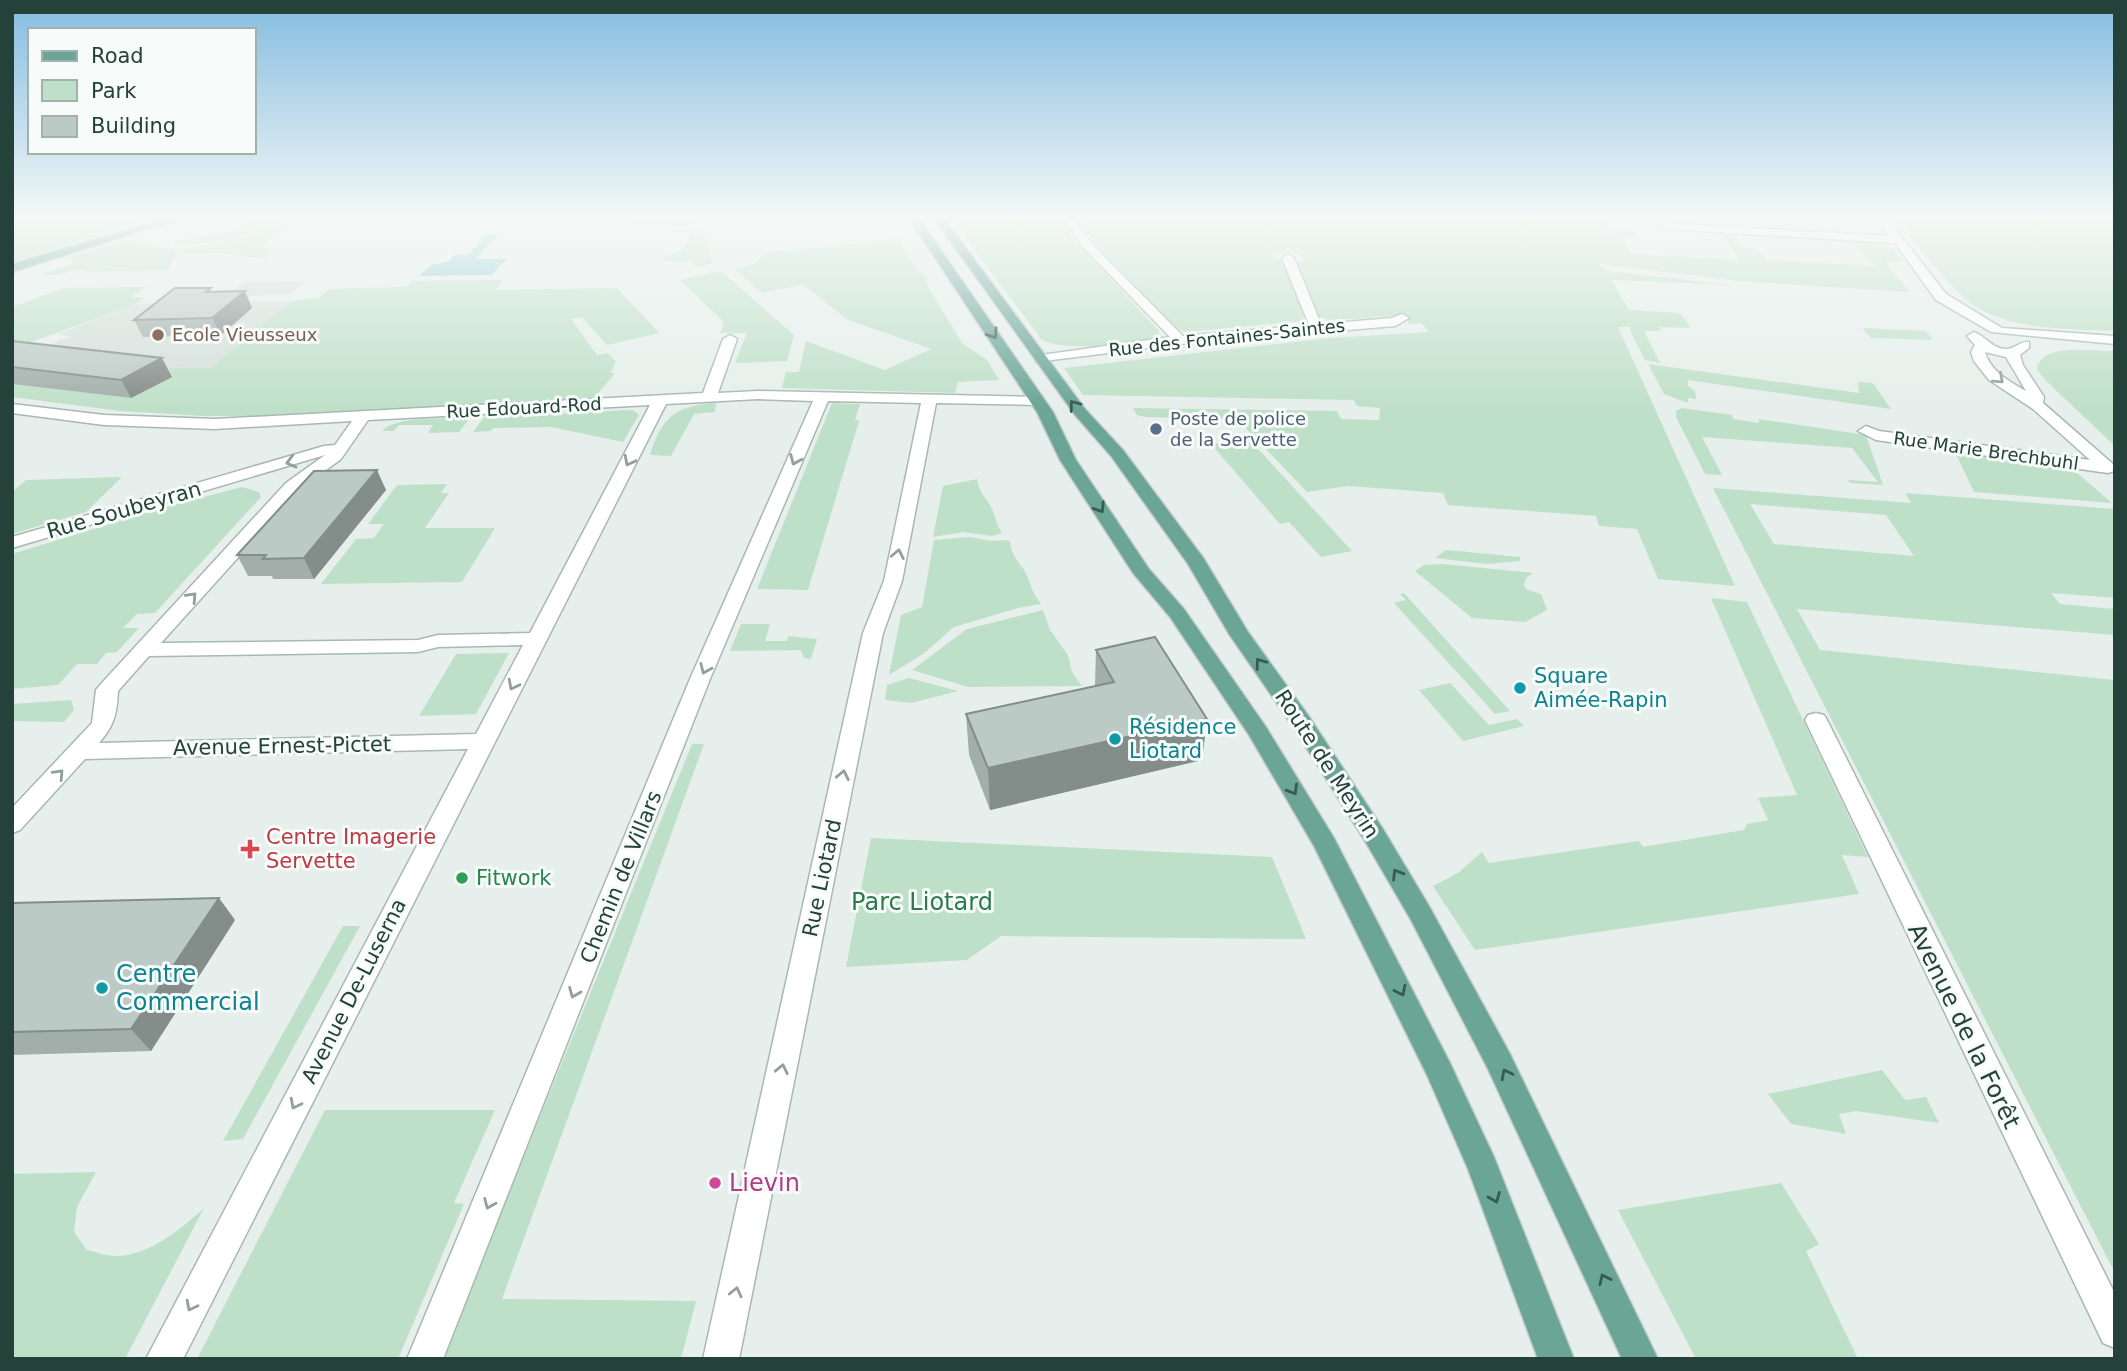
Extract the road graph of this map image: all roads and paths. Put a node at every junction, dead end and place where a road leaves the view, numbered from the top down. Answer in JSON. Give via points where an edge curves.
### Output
{"nodes":[{"id":1,"x":956,"y":281,"type":"edge"},
{"id":2,"x":987,"y":281,"type":"edge"},
{"id":3,"x":1123,"y":281,"type":"edge"},
{"id":4,"x":1297,"y":281,"type":"edge"},
{"id":5,"x":1929,"y":281,"type":"edge"},
{"id":6,"x":1941,"y":297,"type":"junction"},
{"id":7,"x":1402,"y":318,"type":"dead end"},
{"id":8,"x":1316,"y":327,"type":"junction"},
{"id":9,"x":2000,"y":330,"type":"junction"},
{"id":10,"x":1974,"y":331,"type":"junction"},
{"id":11,"x":730,"y":339,"type":"dead end"},
{"id":12,"x":2081,"y":339,"type":"junction"},
{"id":13,"x":1180,"y":340,"type":"junction"},
{"id":14,"x":2115,"y":340,"type":"edge"},
{"id":15,"x":1982,"y":345,"type":"junction"},
{"id":16,"x":2018,"y":349,"type":"junction"},
{"id":17,"x":1046,"y":358,"type":"junction"},
{"id":18,"x":709,"y":397,"type":"junction"},
{"id":19,"x":822,"y":397,"type":"junction"},
{"id":20,"x":929,"y":399,"type":"junction"},
{"id":21,"x":660,"y":401,"type":"junction"},
{"id":22,"x":1038,"y":401,"type":"junction"},
{"id":23,"x":2035,"y":404,"type":"junction"},
{"id":24,"x":12,"y":408,"type":"edge"},
{"id":25,"x":363,"y":417,"type":"junction"},
{"id":26,"x":1866,"y":431,"type":"dead end"},
{"id":27,"x":344,"y":441,"type":"junction"},
{"id":28,"x":2111,"y":471,"type":"edge"},
{"id":29,"x":236,"y":478,"type":"junction"},
{"id":30,"x":292,"y":487,"type":"junction"},
{"id":31,"x":12,"y":543,"type":"edge"},
{"id":32,"x":537,"y":639,"type":"junction"},
{"id":33,"x":144,"y":650,"type":"junction"},
{"id":34,"x":1816,"y":720,"type":"dead end"},
{"id":35,"x":484,"y":741,"type":"junction"},
{"id":36,"x":80,"y":751,"type":"junction"},
{"id":37,"x":12,"y":824,"type":"edge"},
{"id":38,"x":2115,"y":1331,"type":"edge"},
{"id":39,"x":164,"y":1359,"type":"edge"},
{"id":40,"x":425,"y":1359,"type":"edge"},
{"id":41,"x":721,"y":1359,"type":"edge"},
{"id":42,"x":1556,"y":1359,"type":"edge"},
{"id":43,"x":1640,"y":1359,"type":"edge"}],
"edges":[{"from":1,"to":22,"type":"main road","name":"Route de Meyrin","one_way":true},
{"from":2,"to":17,"type":"main road","name":"Route de Meyrin"},
{"from":3,"to":13,"type":"street"},
{"from":4,"to":8,"type":"street"},
{"from":5,"to":6,"type":"street"},
{"from":6,"to":9,"type":"street"},
{"from":6,"to":10,"type":"street","via":[[1942,308]]},
{"from":7,"to":8,"type":"street","name":"Rue des Fontaines-Saintes"},
{"from":8,"to":13,"type":"street","name":"Rue des Fontaines-Saintes"},
{"from":9,"to":10,"type":"street"},
{"from":9,"to":12,"type":"street"},
{"from":9,"to":16,"type":"street","via":[[2016,337]]},
{"from":10,"to":15,"type":"street"},
{"from":11,"to":18,"type":"street"},
{"from":12,"to":14,"type":"street"},
{"from":12,"to":16,"type":"street"},
{"from":13,"to":17,"type":"street","name":"Rue des Fontaines-Saintes"},
{"from":15,"to":16,"type":"street"},
{"from":15,"to":23,"type":"street","one_way":true,"via":[[1978,352],[1981,362]]},
{"from":16,"to":23,"type":"street","via":[[2016,365],[2038,397]]},
{"from":43,"to":17,"type":"main road","name":"Route de Meyrin","one_way":true,"via":[[1499,1061],[1374,835],[1229,619],[1197,563],[1117,453],[1080,412]]},
{"from":18,"to":19,"type":"street","name":"Rue Edouard-Rod"},
{"from":18,"to":21,"type":"street","name":"Rue Edouard-Rod"},
{"from":19,"to":20,"type":"street","name":"Rue Edouard-Rod"},
{"from":19,"to":40,"type":"street","name":"Chemin de Villars","one_way":true,"via":[[700,679]]},
{"from":20,"to":22,"type":"street","name":"Rue Edouard-Rod"},
{"from":41,"to":20,"type":"street","name":"Rue Liotard","one_way":true,"via":[[873,633],[893,581]]},
{"from":21,"to":25,"type":"street","name":"Rue Edouard-Rod"},
{"from":21,"to":32,"type":"street","name":"Avenue De-Luserna","one_way":true},
{"from":22,"to":42,"type":"main road","name":"Route de Meyrin","one_way":true,"via":[[1068,460],[1142,573],[1177,613],[1258,732],[1354,897],[1483,1168]]},
{"from":23,"to":28,"type":"street"},
{"from":24,"to":25,"type":"street","name":"Rue Edouard-Rod","via":[[104,420],[182,423]]},
{"from":25,"to":27,"type":"street"},
{"from":26,"to":28,"type":"street","name":"Rue Marie Brechbuhl"},
{"from":27,"to":29,"type":"street","name":"Rue Soubeyran","one_way":true,"via":[[312,457]]},
{"from":27,"to":30,"type":"street","via":[[334,456]]},
{"from":29,"to":30,"type":"street","name":"Rue Soubeyran","via":[[272,480]]},
{"from":29,"to":31,"type":"street","name":"Rue Soubeyran"},
{"from":33,"to":30,"type":"street","one_way":true},
{"from":32,"to":33,"type":"street","via":[[438,641],[418,646]]},
{"from":32,"to":35,"type":"street","name":"Avenue De-Luserna","one_way":true},
{"from":33,"to":36,"type":"street","via":[[107,690],[102,726]]},
{"from":34,"to":38,"type":"street","name":"Avenue de la Forêt"},
{"from":35,"to":36,"type":"street","name":"Avenue Ernest-Pictet"},
{"from":35,"to":39,"type":"street","name":"Avenue De-Luserna","one_way":true},
{"from":37,"to":36,"type":"street","one_way":true}]}
